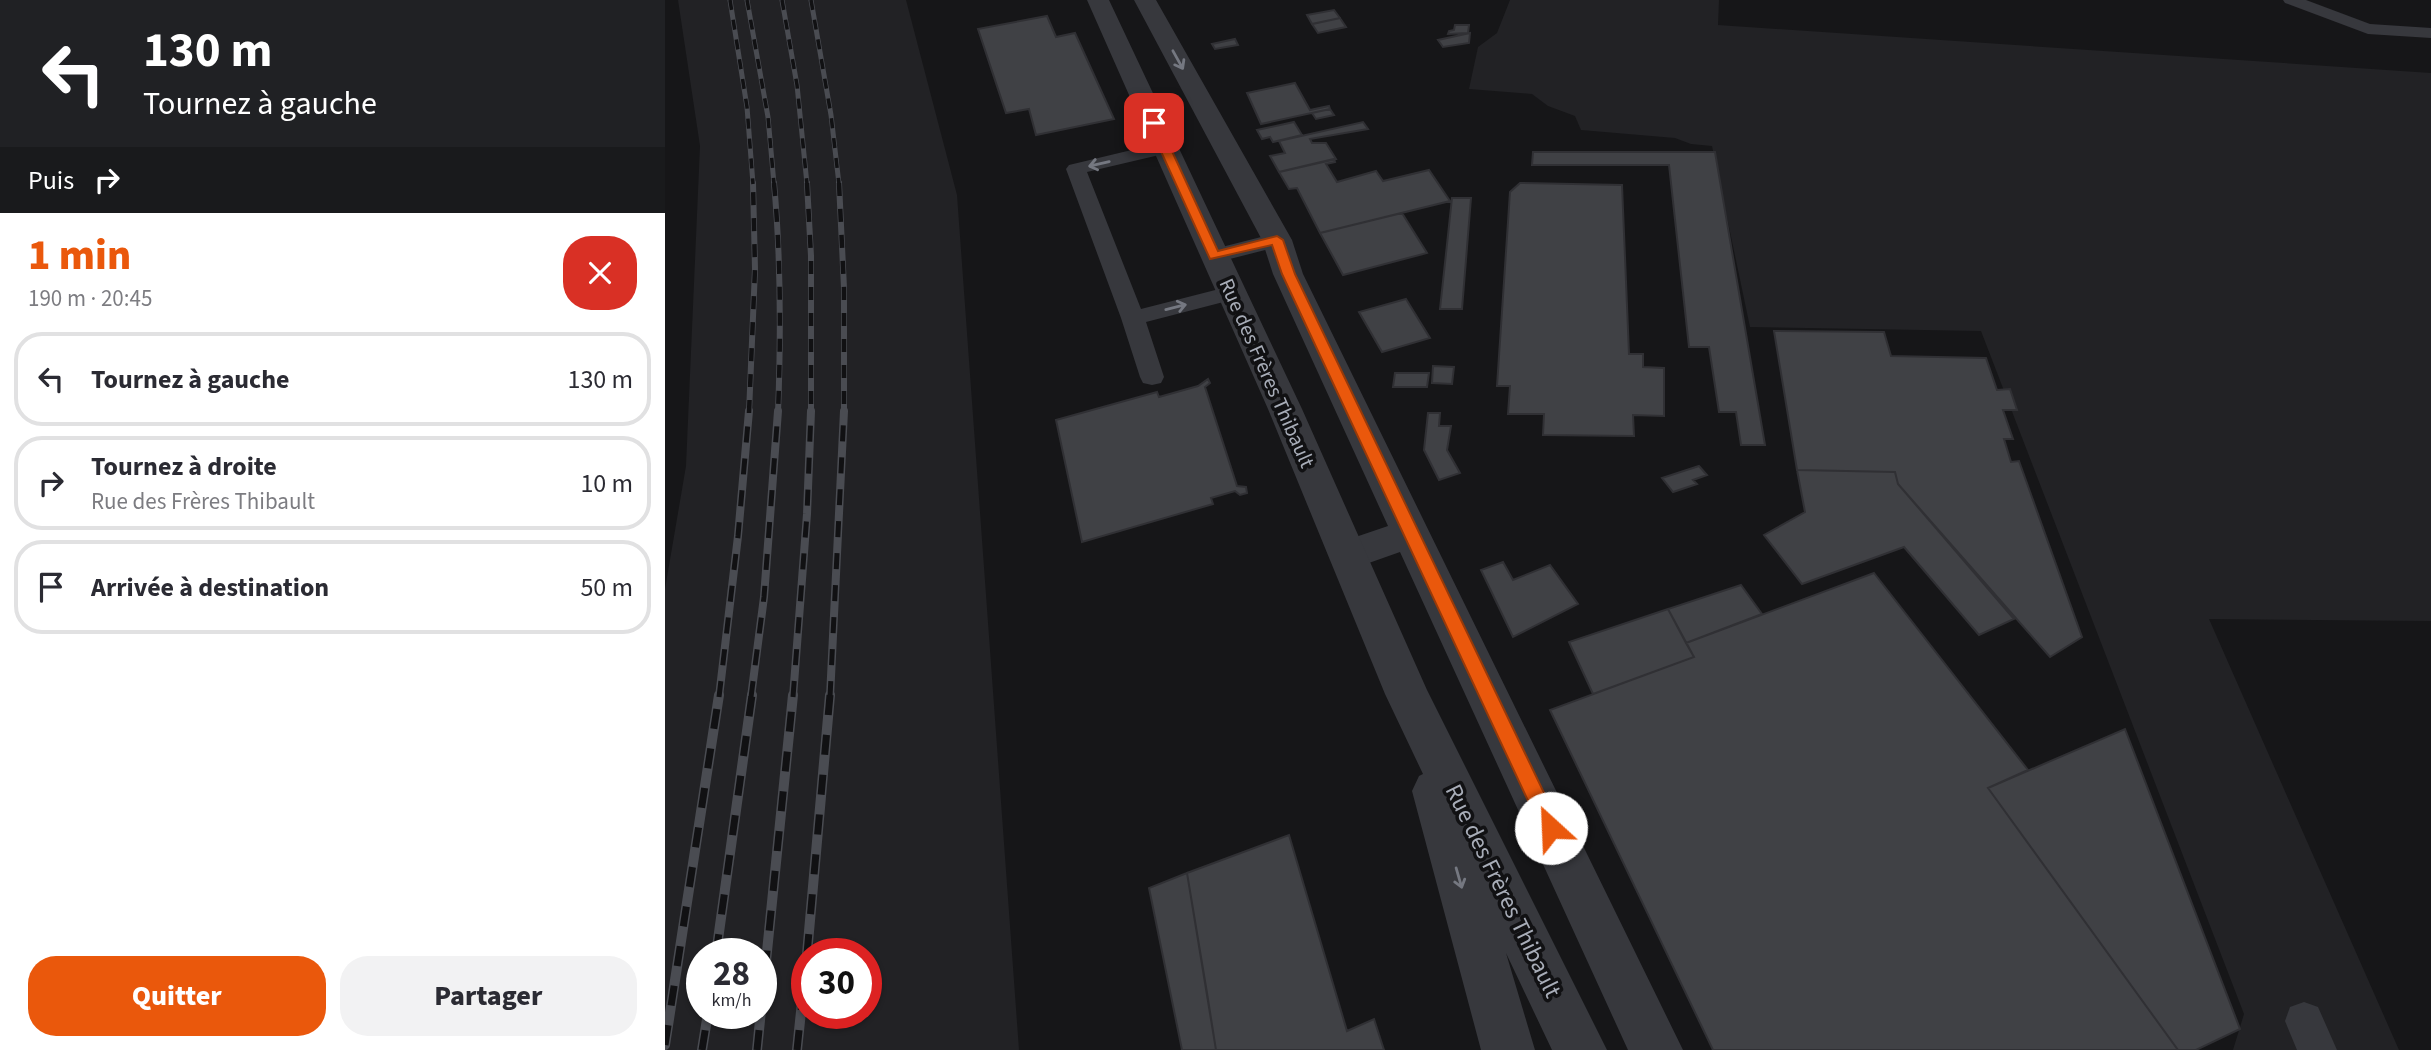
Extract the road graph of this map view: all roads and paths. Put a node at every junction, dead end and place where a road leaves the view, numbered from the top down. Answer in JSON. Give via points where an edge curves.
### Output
{"nodes":[{"id":1,"x":1098,"y":0,"type":"edge"},
{"id":2,"x":1145,"y":0,"type":"edge"},
{"id":3,"x":2291,"y":0,"type":"edge"},
{"id":4,"x":2431,"y":33,"type":"edge"},
{"id":5,"x":1165,"y":148,"type":"junction"},
{"id":6,"x":1277,"y":240,"type":"junction"},
{"id":7,"x":1214,"y":256,"type":"junction"},
{"id":8,"x":1231,"y":293,"type":"junction"},
{"id":9,"x":1133,"y":318,"type":"junction"},
{"id":10,"x":1152,"y":377,"type":"dead end"},
{"id":11,"x":1410,"y":533,"type":"junction"},
{"id":12,"x":1349,"y":555,"type":"junction"},
{"id":13,"x":1407,"y":694,"type":"junction"},
{"id":14,"x":1508,"y":1050,"type":"edge"},
{"id":15,"x":1580,"y":1050,"type":"edge"},
{"id":16,"x":1656,"y":1050,"type":"edge"}],
"edges":[{"from":1,"to":5,"type":"street","name":"Rue des Frères Thibault"},
{"from":2,"to":6,"type":"street","one_way":true},
{"from":3,"to":4,"type":"lane","via":[[2368,29]]},
{"from":5,"to":7,"type":"street","name":"Rue des Frères Thibault"},
{"from":5,"to":9,"type":"lane","one_way":true,"via":[[1076,169]]},
{"from":6,"to":7,"type":"lane"},
{"from":6,"to":11,"type":"street","via":[[1288,274]]},
{"from":7,"to":8,"type":"street","name":"Rue des Frères Thibault"},
{"from":9,"to":8,"type":"lane","one_way":true},
{"from":8,"to":12,"type":"street","name":"Rue des Frères Thibault"},
{"from":9,"to":10,"type":"lane"},
{"from":11,"to":12,"type":"street"},
{"from":11,"to":16,"type":"street"},
{"from":12,"to":13,"type":"street","name":"Rue des Frères Thibault"},
{"from":13,"to":14,"type":"street","name":"Rue des Frères Thibault","one_way":true},
{"from":13,"to":15,"type":"street","name":"Rue des Frères Thibault"}]}
